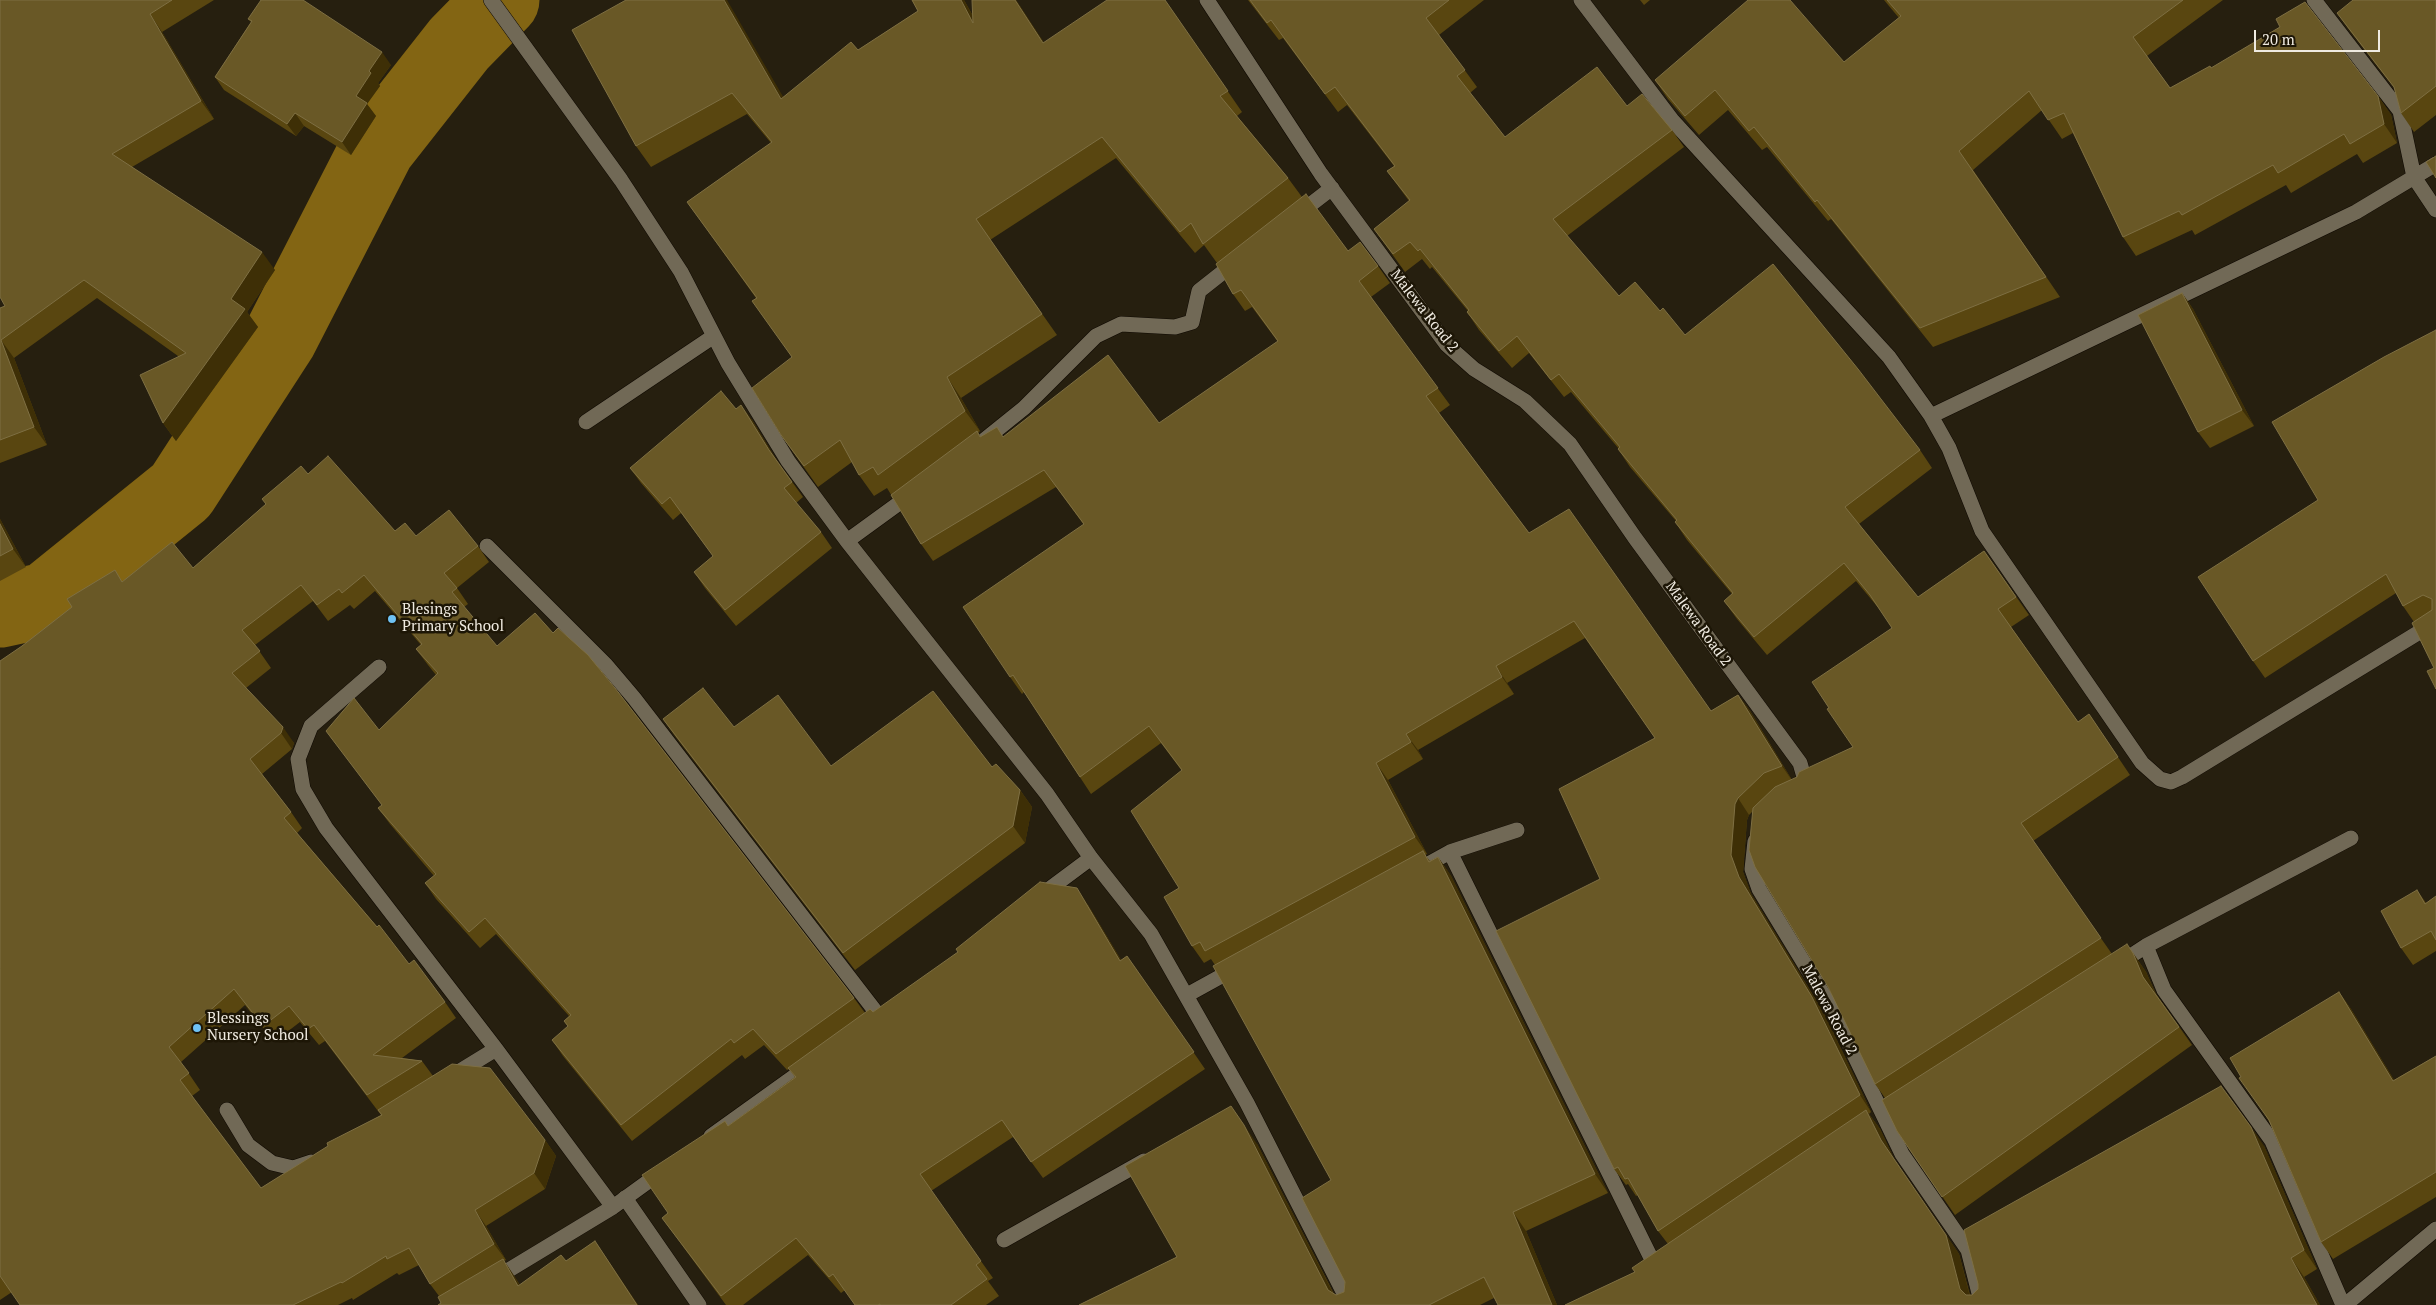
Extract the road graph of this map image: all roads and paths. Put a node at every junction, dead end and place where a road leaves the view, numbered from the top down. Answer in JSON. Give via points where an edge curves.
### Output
{"nodes":[{"id":1,"x":492,"y":0,"type":"edge"},
{"id":2,"x":1207,"y":0,"type":"edge"},
{"id":3,"x":1581,"y":0,"type":"edge"},
{"id":4,"x":2314,"y":0,"type":"edge"},
{"id":5,"x":2436,"y":164,"type":"edge"},
{"id":6,"x":2414,"y":177,"type":"junction"},
{"id":7,"x":1332,"y":188,"type":"junction"},
{"id":8,"x":2436,"y":210,"type":"edge"},
{"id":9,"x":1285,"y":224,"type":"edge"},
{"id":10,"x":1246,"y":255,"type":"edge"},
{"id":11,"x":714,"y":336,"type":"junction"},
{"id":12,"x":1931,"y":416,"type":"junction"},
{"id":13,"x":586,"y":422,"type":"dead end"},
{"id":14,"x":968,"y":454,"type":"edge"},
{"id":15,"x":928,"y":483,"type":"edge"},
{"id":16,"x":847,"y":541,"type":"junction"},
{"id":17,"x":488,"y":546,"type":"dead end"},
{"id":18,"x":2436,"y":622,"type":"edge"},
{"id":19,"x":379,"y":667,"type":"dead end"},
{"id":20,"x":1788,"y":795,"type":"edge"},
{"id":21,"x":1517,"y":830,"type":"dead end"},
{"id":22,"x":1756,"y":830,"type":"edge"},
{"id":23,"x":2351,"y":838,"type":"dead end"},
{"id":24,"x":1450,"y":852,"type":"junction"},
{"id":25,"x":1091,"y":858,"type":"junction"},
{"id":26,"x":1406,"y":876,"type":"edge"},
{"id":27,"x":1028,"y":905,"type":"edge"},
{"id":28,"x":2146,"y":946,"type":"junction"},
{"id":29,"x":1248,"y":962,"type":"edge"},
{"id":30,"x":2105,"y":972,"type":"edge"},
{"id":31,"x":1186,"y":995,"type":"junction"},
{"id":32,"x":895,"y":1004,"type":"edge"},
{"id":33,"x":879,"y":1016,"type":"junction"},
{"id":34,"x":863,"y":1028,"type":"edge"},
{"id":35,"x":496,"y":1049,"type":"junction"},
{"id":36,"x":823,"y":1056,"type":"edge"},
{"id":37,"x":438,"y":1084,"type":"edge"},
{"id":38,"x":1899,"y":1105,"type":"edge"},
{"id":39,"x":227,"y":1110,"type":"dead end"},
{"id":40,"x":1878,"y":1118,"type":"junction"},
{"id":41,"x":696,"y":1147,"type":"edge"},
{"id":42,"x":1160,"y":1152,"type":"edge"},
{"id":43,"x":324,"y":1155,"type":"edge"},
{"id":44,"x":673,"y":1164,"type":"edge"},
{"id":45,"x":625,"y":1198,"type":"junction"},
{"id":46,"x":613,"y":1207,"type":"junction"},
{"id":47,"x":2436,"y":1229,"type":"edge"},
{"id":48,"x":1004,"y":1240,"type":"dead end"},
{"id":49,"x":1672,"y":1257,"type":"edge"},
{"id":50,"x":1656,"y":1268,"type":"junction"},
{"id":51,"x":1642,"y":1277,"type":"edge"},
{"id":52,"x":482,"y":1285,"type":"edge"},
{"id":53,"x":699,"y":1305,"type":"edge"},
{"id":54,"x":1350,"y":1305,"type":"edge"},
{"id":55,"x":1982,"y":1305,"type":"edge"},
{"id":56,"x":2344,"y":1305,"type":"edge"}],
"edges":[{"from":1,"to":11,"type":"street","via":[[621,180],[681,272]]},
{"from":2,"to":7,"type":"street","name":"Malewa Road 2"},
{"from":3,"to":12,"type":"street","via":[[1672,120],[1889,357]]},
{"from":4,"to":6,"type":"street","via":[[2400,111]]},
{"from":5,"to":6,"type":"street"},
{"from":6,"to":8,"type":"street"},
{"from":6,"to":12,"type":"street","via":[[2356,212]]},
{"from":7,"to":9,"type":"street"},
{"from":7,"to":20,"type":"street","name":"Malewa Road 2","via":[[1447,344],[1474,369],[1524,401],[1570,444],[1800,763],[1804,776],[1802,789]]},
{"from":10,"to":14,"type":"street","via":[[1199,291],[1192,322],[1175,327],[1121,324],[1096,336],[1024,408]]},
{"from":11,"to":13,"type":"street"},
{"from":11,"to":16,"type":"street","via":[[788,461]]},
{"from":12,"to":18,"type":"street","via":[[1949,448],[1982,531],[2142,764],[2160,779],[2171,782],[2182,777]]},
{"from":15,"to":16,"type":"street"},
{"from":16,"to":25,"type":"street","via":[[1047,794]]},
{"from":17,"to":33,"type":"street","via":[[623,684]]},
{"from":19,"to":35,"type":"street","via":[[311,726],[298,760],[303,789],[326,828]]},
{"from":21,"to":24,"type":"street"},
{"from":22,"to":40,"type":"street","name":"Malewa Road 2","via":[[1752,870],[1759,889],[1832,1009]]},
{"from":23,"to":28,"type":"street"},
{"from":24,"to":26,"type":"street"},
{"from":24,"to":50,"type":"street"},
{"from":25,"to":27,"type":"street"},
{"from":25,"to":31,"type":"street","via":[[1151,934]]},
{"from":28,"to":30,"type":"street"},
{"from":28,"to":56,"type":"street","via":[[2164,990],[2272,1141]]},
{"from":29,"to":31,"type":"street"},
{"from":31,"to":54,"type":"street"},
{"from":32,"to":33,"type":"street"},
{"from":33,"to":34,"type":"street"},
{"from":35,"to":37,"type":"street"},
{"from":35,"to":46,"type":"street"},
{"from":36,"to":41,"type":"street"},
{"from":38,"to":40,"type":"street"},
{"from":39,"to":43,"type":"street","via":[[248,1145],[272,1163],[293,1168]]},
{"from":40,"to":55,"type":"street","name":"Malewa Road 2","via":[[1968,1250]]},
{"from":42,"to":48,"type":"street"},
{"from":44,"to":45,"type":"street"},
{"from":45,"to":46,"type":"street"},
{"from":45,"to":53,"type":"street"},
{"from":46,"to":52,"type":"street"},
{"from":47,"to":56,"type":"street"},
{"from":49,"to":50,"type":"street"},
{"from":50,"to":51,"type":"street"}]}
